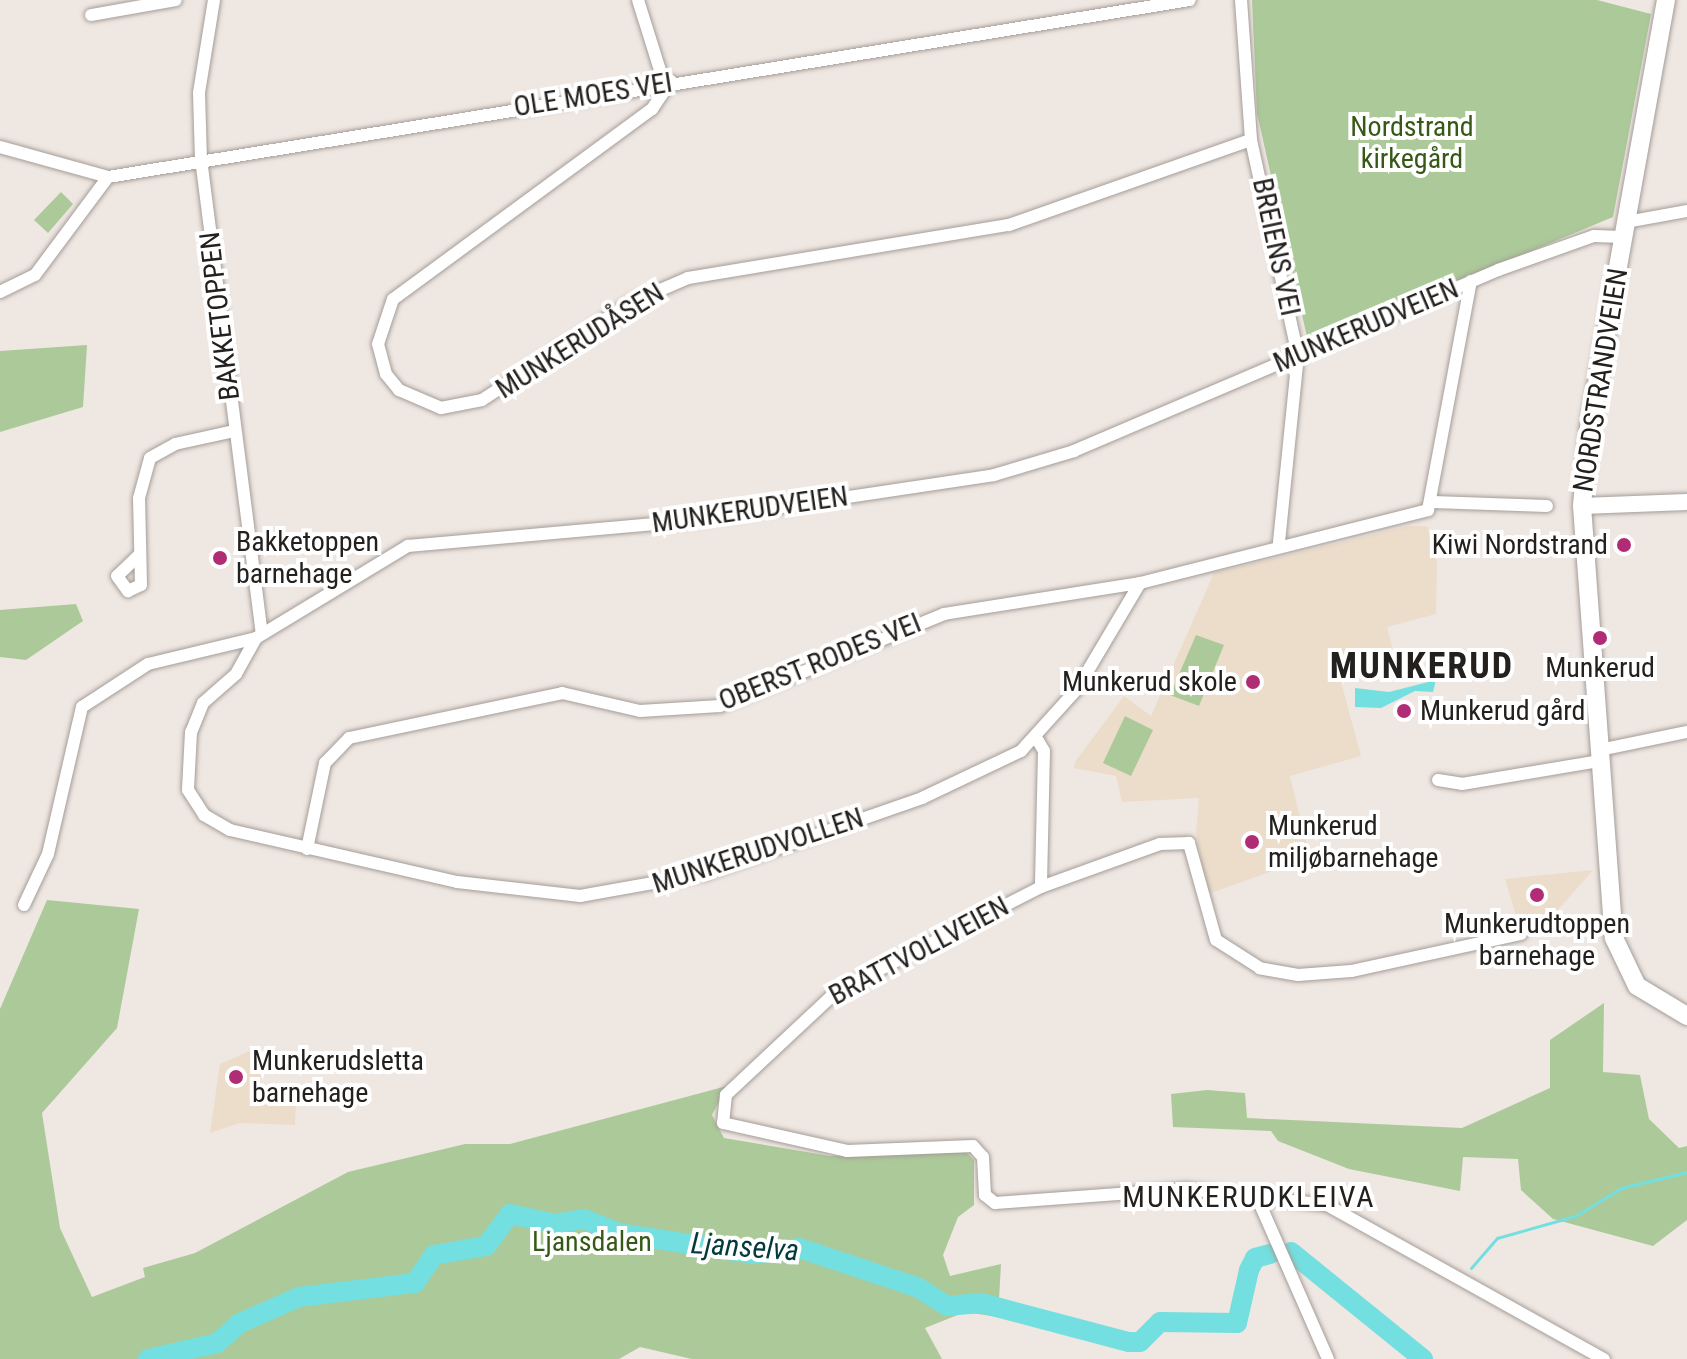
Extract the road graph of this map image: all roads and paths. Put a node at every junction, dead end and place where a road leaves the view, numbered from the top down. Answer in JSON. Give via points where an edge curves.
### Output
{"nodes":[{"id":1,"x":176,"y":0,"type":"edge"},
{"id":2,"x":214,"y":0,"type":"edge"},
{"id":3,"x":638,"y":0,"type":"edge"},
{"id":4,"x":1190,"y":0,"type":"edge"},
{"id":5,"x":1241,"y":0,"type":"edge"},
{"id":6,"x":1666,"y":0,"type":"edge"},
{"id":7,"x":91,"y":15,"type":"dead end"},
{"id":8,"x":667,"y":82,"type":"junction"},
{"id":9,"x":1251,"y":140,"type":"junction"},
{"id":10,"x":0,"y":147,"type":"edge"},
{"id":11,"x":201,"y":159,"type":"junction"},
{"id":12,"x":108,"y":177,"type":"junction"},
{"id":13,"x":1687,"y":211,"type":"edge"},
{"id":14,"x":1625,"y":230,"type":"junction"},
{"id":15,"x":1471,"y":281,"type":"junction"},
{"id":16,"x":0,"y":292,"type":"edge"},
{"id":17,"x":1298,"y":355,"type":"junction"},
{"id":18,"x":234,"y":431,"type":"junction"},
{"id":19,"x":1433,"y":502,"type":"junction"},
{"id":20,"x":1687,"y":502,"type":"edge"},
{"id":21,"x":1547,"y":506,"type":"dead end"},
{"id":22,"x":1582,"y":506,"type":"junction"},
{"id":23,"x":1279,"y":543,"type":"junction"},
{"id":24,"x":139,"y":555,"type":"dead end"},
{"id":25,"x":1140,"y":583,"type":"junction"},
{"id":26,"x":259,"y":635,"type":"junction"},
{"id":27,"x":1687,"y":732,"type":"edge"},
{"id":28,"x":1037,"y":739,"type":"junction"},
{"id":29,"x":1600,"y":756,"type":"junction"},
{"id":30,"x":1438,"y":780,"type":"dead end"},
{"id":31,"x":307,"y":849,"type":"junction"},
{"id":32,"x":1041,"y":887,"type":"junction"},
{"id":33,"x":24,"y":905,"type":"dead end"},
{"id":34,"x":1521,"y":934,"type":"dead end"},
{"id":35,"x":1687,"y":1016,"type":"edge"},
{"id":36,"x":1256,"y":1195,"type":"junction"},
{"id":37,"x":1327,"y":1359,"type":"edge"},
{"id":38,"x":1604,"y":1359,"type":"edge"}],
"edges":[{"from":1,"to":7,"type":"street"},
{"from":2,"to":11,"type":"street","name":"BAKKETOPPEN","via":[[199,93]]},
{"from":3,"to":8,"type":"street"},
{"from":4,"to":8,"type":"street","name":"OLE MOES VEI"},
{"from":5,"to":9,"type":"street","name":"BREIENS VEI"},
{"from":6,"to":14,"type":"main road","name":"NORDSTRANDVEIEN"},
{"from":8,"to":9,"type":"street","name":"MUNKERUDÅSEN","via":[[652,109],[393,299],[378,344],[386,374],[399,390],[441,408],[477,401],[511,386],[630,303],[688,278],[1009,225]]},
{"from":8,"to":11,"type":"street","name":"OLE MOES VEI"},
{"from":9,"to":17,"type":"street","name":"BREIENS VEI"},
{"from":10,"to":12,"type":"street","name":"OLE MOES VEI"},
{"from":11,"to":12,"type":"street","name":"OLE MOES VEI"},
{"from":11,"to":18,"type":"street","name":"BAKKETOPPEN"},
{"from":12,"to":16,"type":"street","via":[[35,275]]},
{"from":13,"to":14,"type":"street","name":"MUNKERUDVEIEN"},
{"from":14,"to":15,"type":"street","name":"MUNKERUDVEIEN","via":[[1594,236]]},
{"from":14,"to":22,"type":"main road","name":"NORDSTRANDVEIEN"},
{"from":15,"to":17,"type":"street","name":"MUNKERUDVEIEN"},
{"from":15,"to":19,"type":"street"},
{"from":17,"to":23,"type":"street","name":"BREIENS VEI"},
{"from":17,"to":26,"type":"street","name":"MUNKERUDVEIEN","via":[[1074,451],[972,480],[688,521],[422,542]]},
{"from":18,"to":24,"type":"street","via":[[175,444],[150,458],[139,498]]},
{"from":18,"to":26,"type":"street","name":"BAKKETOPPEN"},
{"from":19,"to":21,"type":"street","name":"OBERST RODES VEI"},
{"from":19,"to":23,"type":"street","name":"OBERST RODES VEI","via":[[1397,520]]},
{"from":20,"to":22,"type":"street"},
{"from":22,"to":29,"type":"main road","name":"NORDSTRANDVEIEN"},
{"from":23,"to":25,"type":"street","name":"OBERST RODES VEI"},
{"from":25,"to":28,"type":"street","name":"MUNKERUDVOLLEN"},
{"from":25,"to":31,"type":"street","name":"OBERST RODES VEI","via":[[919,621],[720,706],[640,711],[562,693],[349,738],[325,763]]},
{"from":26,"to":31,"type":"street","name":"MUNKERUDVOLLEN","via":[[236,674],[203,703],[187,748],[188,790],[197,808],[221,826]]},
{"from":26,"to":33,"type":"street","name":"MUNKERUDVEIEN","via":[[148,664],[80,709],[48,854]]},
{"from":27,"to":29,"type":"street"},
{"from":28,"to":31,"type":"street","name":"MUNKERUDVOLLEN","via":[[922,798],[643,889],[546,897]]},
{"from":28,"to":32,"type":"street","via":[[1044,751]]},
{"from":29,"to":30,"type":"street","via":[[1462,784]]},
{"from":29,"to":35,"type":"main road","name":"NORDSTRANDVEIEN","via":[[1619,955],[1644,992]]},
{"from":32,"to":34,"type":"street","name":"BRATTVOLLVEIEN","via":[[1113,856],[1189,843],[1216,940],[1260,968],[1298,975],[1351,971]]},
{"from":32,"to":36,"type":"street","name":"BRATTVOLLVEIEN","via":[[836,992],[763,1055],[722,1106],[723,1123],[733,1131],[847,1151],[973,1146],[983,1157],[985,1195],[1001,1204],[1153,1189]]},
{"from":36,"to":37,"type":"street"},
{"from":36,"to":38,"type":"street","via":[[1355,1216]]}]}
